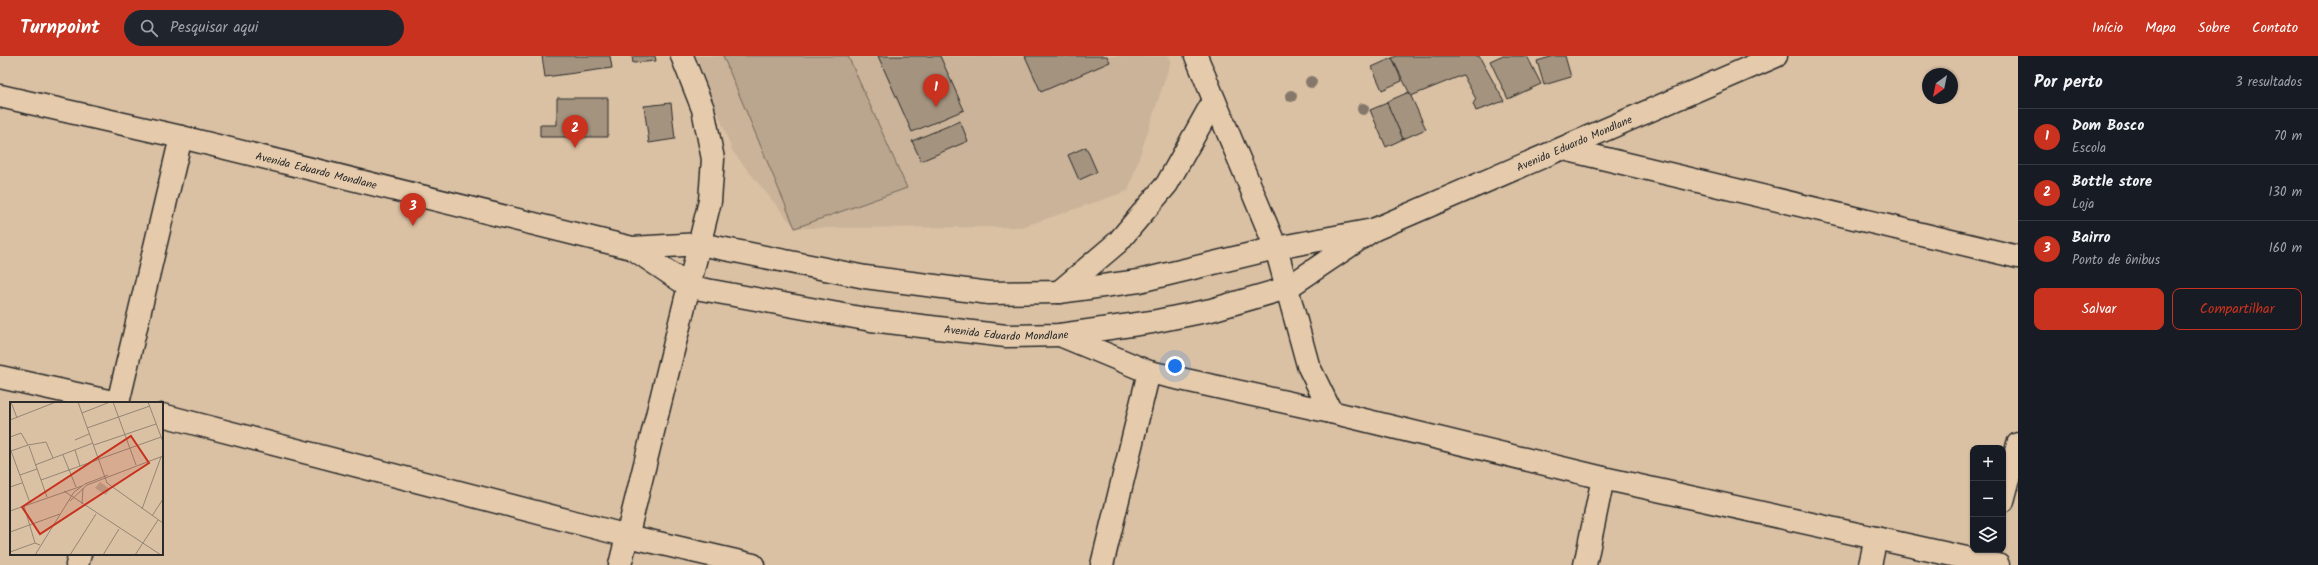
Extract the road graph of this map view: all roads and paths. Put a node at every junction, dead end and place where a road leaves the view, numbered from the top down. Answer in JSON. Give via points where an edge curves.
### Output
{"nodes":[{"id":1,"x":682,"y":56,"type":"edge"},
{"id":2,"x":1196,"y":56,"type":"edge"},
{"id":3,"x":1776,"y":56,"type":"edge"},
{"id":4,"x":0,"y":96,"type":"edge"},
{"id":5,"x":1214,"y":100,"type":"junction"},
{"id":6,"x":181,"y":137,"type":"junction"},
{"id":7,"x":1564,"y":149,"type":"junction"},
{"id":8,"x":1373,"y":230,"type":"junction"},
{"id":9,"x":700,"y":244,"type":"junction"},
{"id":10,"x":632,"y":248,"type":"junction"},
{"id":11,"x":1276,"y":248,"type":"junction"},
{"id":12,"x":2018,"y":257,"type":"edge"},
{"id":13,"x":690,"y":287,"type":"junction"},
{"id":14,"x":1287,"y":288,"type":"junction"},
{"id":15,"x":1060,"y":292,"type":"junction"},
{"id":16,"x":1060,"y":336,"type":"junction"},
{"id":17,"x":1149,"y":372,"type":"junction"},
{"id":18,"x":0,"y":377,"type":"edge"},
{"id":19,"x":113,"y":402,"type":"edge"},
{"id":20,"x":118,"y":402,"type":"edge"},
{"id":21,"x":1331,"y":412,"type":"junction"},
{"id":22,"x":163,"y":415,"type":"edge"},
{"id":23,"x":2018,"y":444,"type":"edge"},
{"id":24,"x":1603,"y":478,"type":"junction"},
{"id":25,"x":2006,"y":490,"type":"edge"},
{"id":26,"x":628,"y":536,"type":"junction"},
{"id":27,"x":1876,"y":538,"type":"junction"},
{"id":28,"x":80,"y":555,"type":"edge"},
{"id":29,"x":1992,"y":559,"type":"edge"},
{"id":30,"x":77,"y":565,"type":"edge"},
{"id":31,"x":620,"y":565,"type":"edge"},
{"id":32,"x":753,"y":565,"type":"edge"},
{"id":33,"x":1102,"y":565,"type":"edge"},
{"id":34,"x":1585,"y":565,"type":"edge"},
{"id":35,"x":1870,"y":565,"type":"edge"}],
"edges":[{"from":1,"to":9,"type":"street","via":[[703,109],[713,159],[710,201]]},
{"from":2,"to":5,"type":"street"},
{"from":3,"to":7,"type":"street","name":"Avenida Eduardo Mondlane"},
{"from":4,"to":6,"type":"street","name":"Avenida Eduardo Mondlane"},
{"from":5,"to":11,"type":"street"},
{"from":5,"to":15,"type":"street","via":[[1167,184],[1118,242]]},
{"from":6,"to":10,"type":"street","name":"Avenida Eduardo Mondlane"},
{"from":6,"to":20,"type":"street"},
{"from":7,"to":8,"type":"street","name":"Avenida Eduardo Mondlane"},
{"from":7,"to":12,"type":"street"},
{"from":8,"to":11,"type":"street","name":"Avenida Eduardo Mondlane"},
{"from":8,"to":14,"type":"street","name":"Avenida Eduardo Mondlane"},
{"from":9,"to":10,"type":"street","name":"Avenida Eduardo Mondlane"},
{"from":9,"to":13,"type":"street"},
{"from":9,"to":15,"type":"street","name":"Avenida Eduardo Mondlane","via":[[881,279],[989,293]]},
{"from":10,"to":13,"type":"street","name":"Avenida Eduardo Mondlane"},
{"from":11,"to":14,"type":"street"},
{"from":11,"to":15,"type":"street","name":"Avenida Eduardo Mondlane","via":[[1140,281]]},
{"from":13,"to":16,"type":"street","name":"Avenida Eduardo Mondlane","via":[[872,320],[1006,336]]},
{"from":13,"to":26,"type":"street"},
{"from":14,"to":16,"type":"street","name":"Avenida Eduardo Mondlane","via":[[1211,310]]},
{"from":14,"to":21,"type":"street","via":[[1308,365]]},
{"from":16,"to":17,"type":"street"},
{"from":17,"to":21,"type":"street"},
{"from":17,"to":33,"type":"street"},
{"from":18,"to":19,"type":"street"},
{"from":21,"to":24,"type":"street"},
{"from":22,"to":26,"type":"street"},
{"from":23,"to":25,"type":"street"},
{"from":24,"to":27,"type":"street"},
{"from":24,"to":34,"type":"street"},
{"from":26,"to":31,"type":"street"},
{"from":26,"to":32,"type":"street"},
{"from":27,"to":29,"type":"street"},
{"from":27,"to":35,"type":"street"},
{"from":28,"to":30,"type":"street"}]}
